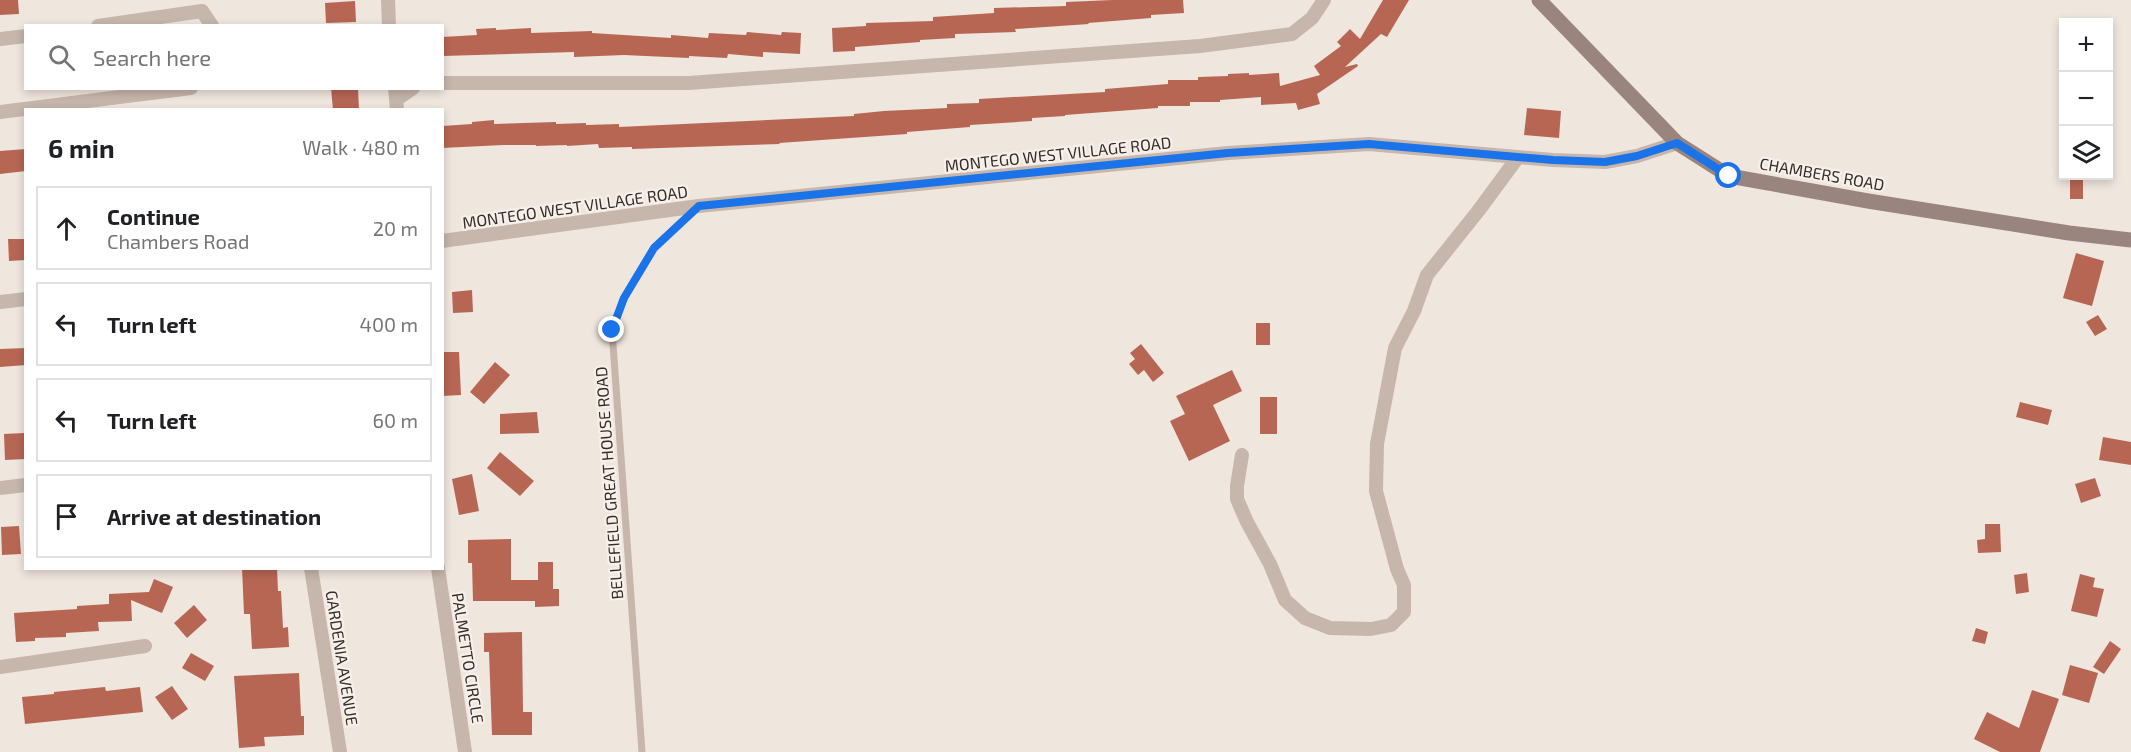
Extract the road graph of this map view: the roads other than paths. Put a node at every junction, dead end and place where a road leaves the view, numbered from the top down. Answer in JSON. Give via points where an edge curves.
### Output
{"nodes":[{"id":1,"x":387,"y":0,"type":"edge"},
{"id":2,"x":1324,"y":0,"type":"edge"},
{"id":3,"x":1539,"y":0,"type":"edge"},
{"id":4,"x":112,"y":24,"type":"edge"},
{"id":5,"x":211,"y":24,"type":"edge"},
{"id":6,"x":389,"y":24,"type":"edge"},
{"id":7,"x":24,"y":36,"type":"edge"},
{"id":8,"x":0,"y":39,"type":"edge"},
{"id":9,"x":444,"y":83,"type":"edge"},
{"id":10,"x":175,"y":90,"type":"edge"},
{"id":11,"x":409,"y":90,"type":"edge"},
{"id":12,"x":396,"y":99,"type":"edge"},
{"id":13,"x":32,"y":108,"type":"edge"},
{"id":14,"x":24,"y":109,"type":"edge"},
{"id":15,"x":0,"y":112,"type":"edge"},
{"id":16,"x":1677,"y":143,"type":"junction"},
{"id":17,"x":1518,"y":157,"type":"junction"},
{"id":18,"x":699,"y":206,"type":"junction"},
{"id":19,"x":2131,"y":240,"type":"edge"},
{"id":20,"x":444,"y":241,"type":"edge"},
{"id":21,"x":24,"y":299,"type":"edge"},
{"id":22,"x":0,"y":302,"type":"edge"},
{"id":23,"x":1242,"y":455,"type":"dead end"},
{"id":24,"x":24,"y":485,"type":"edge"},
{"id":25,"x":0,"y":488,"type":"edge"},
{"id":26,"x":312,"y":570,"type":"edge"},
{"id":27,"x":438,"y":570,"type":"edge"},
{"id":28,"x":146,"y":646,"type":"dead end"},
{"id":29,"x":0,"y":667,"type":"edge"},
{"id":30,"x":340,"y":752,"type":"edge"},
{"id":31,"x":465,"y":752,"type":"edge"},
{"id":32,"x":642,"y":752,"type":"edge"}],
"edges":[{"from":1,"to":6,"type":"street"},
{"from":2,"to":9,"type":"street","via":[[1312,18],[1292,34],[1200,46],[690,83]]},
{"from":3,"to":16,"type":"street","name":"CHAMBERS ROAD"},
{"from":4,"to":5,"type":"street","via":[[202,11]]},
{"from":7,"to":8,"type":"street"},
{"from":10,"to":13,"type":"street"},
{"from":11,"to":12,"type":"street"},
{"from":14,"to":15,"type":"street"},
{"from":16,"to":17,"type":"street","name":"MONTEGO WEST VILLAGE ROAD","via":[[1605,162]]},
{"from":16,"to":19,"type":"street","name":"CHAMBERS ROAD","via":[[1729,176]]},
{"from":17,"to":18,"type":"street","name":"MONTEGO WEST VILLAGE ROAD","via":[[1369,144],[1228,153]]},
{"from":17,"to":23,"type":"street","via":[[1427,274],[1395,348],[1377,444],[1376,491],[1404,585],[1404,612],[1391,625],[1371,629],[1330,628],[1305,618],[1285,600],[1238,499]]},
{"from":18,"to":20,"type":"street","name":"MONTEGO WEST VILLAGE ROAD"},
{"from":18,"to":32,"type":"lane","name":"BELLEFIELD GREAT HOUSE ROAD","via":[[654,248],[624,298],[612,330]]},
{"from":21,"to":22,"type":"street"},
{"from":24,"to":25,"type":"street"},
{"from":26,"to":30,"type":"street","name":"GARDENIA AVENUE"},
{"from":27,"to":31,"type":"street","name":"PALMETTO CIRCLE"},
{"from":28,"to":29,"type":"street"}]}
